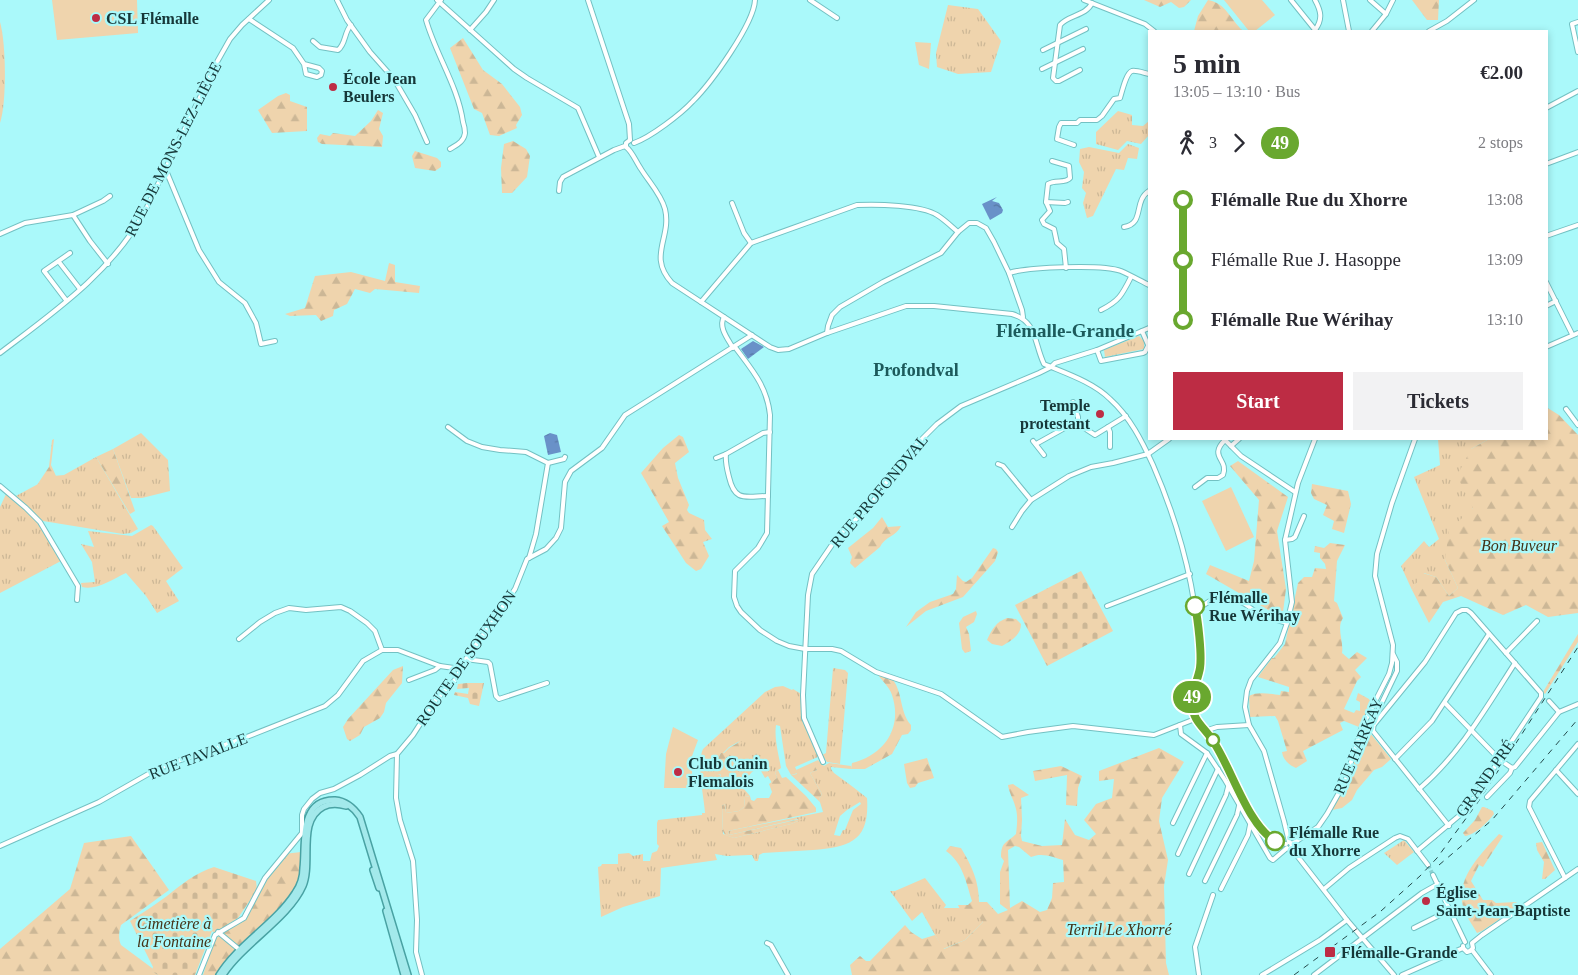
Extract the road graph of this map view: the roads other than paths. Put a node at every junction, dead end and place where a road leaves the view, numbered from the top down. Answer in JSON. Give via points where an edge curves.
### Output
{"nodes":[{"id":1,"x":269,"y":0,"type":"edge"},
{"id":2,"x":337,"y":0,"type":"edge"},
{"id":3,"x":494,"y":0,"type":"edge"},
{"id":4,"x":588,"y":0,"type":"edge"},
{"id":5,"x":755,"y":0,"type":"edge"},
{"id":6,"x":810,"y":0,"type":"edge"},
{"id":7,"x":1084,"y":0,"type":"edge"},
{"id":8,"x":1104,"y":0,"type":"edge"},
{"id":9,"x":1291,"y":0,"type":"edge"},
{"id":10,"x":1315,"y":0,"type":"edge"},
{"id":11,"x":1343,"y":0,"type":"edge"},
{"id":12,"x":1370,"y":0,"type":"edge"},
{"id":13,"x":1393,"y":0,"type":"edge"},
{"id":14,"x":1474,"y":0,"type":"edge"},
{"id":15,"x":439,"y":1,"type":"edge"},
{"id":16,"x":1468,"y":2,"type":"edge"},
{"id":17,"x":1092,"y":3,"type":"junction"},
{"id":18,"x":1102,"y":7,"type":"junction"},
{"id":19,"x":1386,"y":14,"type":"junction"},
{"id":20,"x":837,"y":18,"type":"dead end"},
{"id":21,"x":249,"y":19,"type":"junction"},
{"id":22,"x":1578,"y":22,"type":"edge"},
{"id":23,"x":351,"y":25,"type":"junction"},
{"id":24,"x":1086,"y":29,"type":"dead end"},
{"id":25,"x":470,"y":30,"type":"junction"},
{"id":26,"x":1153,"y":30,"type":"edge"},
{"id":27,"x":1316,"y":30,"type":"edge"},
{"id":28,"x":1349,"y":30,"type":"edge"},
{"id":29,"x":1373,"y":30,"type":"edge"},
{"id":30,"x":1430,"y":30,"type":"edge"},
{"id":31,"x":313,"y":42,"type":"dead end"},
{"id":32,"x":1057,"y":44,"type":"junction"},
{"id":33,"x":1083,"y":49,"type":"dead end"},
{"id":34,"x":1043,"y":50,"type":"dead end"},
{"id":35,"x":1578,"y":52,"type":"edge"},
{"id":36,"x":304,"y":64,"type":"junction"},
{"id":37,"x":1054,"y":64,"type":"junction"},
{"id":38,"x":1042,"y":70,"type":"dead end"},
{"id":39,"x":1080,"y":70,"type":"dead end"},
{"id":40,"x":1148,"y":74,"type":"edge"},
{"id":41,"x":1578,"y":91,"type":"edge"},
{"id":42,"x":1548,"y":104,"type":"edge"},
{"id":43,"x":1551,"y":105,"type":"junction"},
{"id":44,"x":1548,"y":107,"type":"edge"},
{"id":45,"x":427,"y":142,"type":"dead end"},
{"id":46,"x":632,"y":142,"type":"junction"},
{"id":47,"x":1074,"y":145,"type":"dead end"},
{"id":48,"x":625,"y":146,"type":"junction"},
{"id":49,"x":450,"y":150,"type":"dead end"},
{"id":50,"x":630,"y":150,"type":"junction"},
{"id":51,"x":1578,"y":152,"type":"edge"},
{"id":52,"x":600,"y":157,"type":"junction"},
{"id":53,"x":1052,"y":162,"type":"dead end"},
{"id":54,"x":1548,"y":163,"type":"edge"},
{"id":55,"x":165,"y":168,"type":"junction"},
{"id":56,"x":559,"y":191,"type":"dead end"},
{"id":57,"x":1148,"y":192,"type":"edge"},
{"id":58,"x":110,"y":196,"type":"dead end"},
{"id":59,"x":1046,"y":202,"type":"junction"},
{"id":60,"x":1068,"y":202,"type":"dead end"},
{"id":61,"x":732,"y":203,"type":"dead end"},
{"id":62,"x":73,"y":215,"type":"junction"},
{"id":63,"x":1578,"y":225,"type":"edge"},
{"id":64,"x":1124,"y":228,"type":"dead end"},
{"id":65,"x":958,"y":232,"type":"junction"},
{"id":66,"x":0,"y":234,"type":"edge"},
{"id":67,"x":1548,"y":235,"type":"edge"},
{"id":68,"x":751,"y":242,"type":"junction"},
{"id":69,"x":70,"y":253,"type":"dead end"},
{"id":70,"x":59,"y":262,"type":"junction"},
{"id":71,"x":108,"y":264,"type":"junction"},
{"id":72,"x":1066,"y":268,"type":"junction"},
{"id":73,"x":1008,"y":272,"type":"junction"},
{"id":74,"x":1131,"y":277,"type":"junction"},
{"id":75,"x":1148,"y":284,"type":"edge"},
{"id":76,"x":1548,"y":286,"type":"edge"},
{"id":77,"x":80,"y":289,"type":"junction"},
{"id":78,"x":66,"y":300,"type":"junction"},
{"id":79,"x":1556,"y":301,"type":"junction"},
{"id":80,"x":701,"y":302,"type":"junction"},
{"id":81,"x":1548,"y":305,"type":"edge"},
{"id":82,"x":1101,"y":310,"type":"dead end"},
{"id":83,"x":724,"y":317,"type":"junction"},
{"id":84,"x":1023,"y":317,"type":"junction"},
{"id":85,"x":1148,"y":328,"type":"edge"},
{"id":86,"x":1142,"y":331,"type":"junction"},
{"id":87,"x":827,"y":333,"type":"junction"},
{"id":88,"x":1578,"y":333,"type":"edge"},
{"id":89,"x":1572,"y":334,"type":"junction"},
{"id":90,"x":752,"y":335,"type":"junction"},
{"id":91,"x":275,"y":341,"type":"dead end"},
{"id":92,"x":1148,"y":344,"type":"edge"},
{"id":93,"x":1548,"y":346,"type":"edge"},
{"id":94,"x":734,"y":347,"type":"junction"},
{"id":95,"x":1148,"y":348,"type":"edge"},
{"id":96,"x":1097,"y":350,"type":"junction"},
{"id":97,"x":0,"y":353,"type":"edge"},
{"id":98,"x":1051,"y":367,"type":"junction"},
{"id":99,"x":1073,"y":402,"type":"dead end"},
{"id":100,"x":1566,"y":409,"type":"dead end"},
{"id":101,"x":1126,"y":416,"type":"junction"},
{"id":102,"x":1078,"y":424,"type":"junction"},
{"id":103,"x":1578,"y":425,"type":"edge"},
{"id":104,"x":448,"y":427,"type":"dead end"},
{"id":105,"x":1108,"y":427,"type":"junction"},
{"id":106,"x":770,"y":432,"type":"junction"},
{"id":107,"x":1169,"y":440,"type":"edge"},
{"id":108,"x":1223,"y":440,"type":"edge"},
{"id":109,"x":1225,"y":440,"type":"edge"},
{"id":110,"x":1238,"y":440,"type":"edge"},
{"id":111,"x":1315,"y":440,"type":"edge"},
{"id":112,"x":1415,"y":440,"type":"edge"},
{"id":113,"x":1231,"y":446,"type":"junction"},
{"id":114,"x":1110,"y":447,"type":"dead end"},
{"id":115,"x":726,"y":454,"type":"junction"},
{"id":116,"x":1148,"y":454,"type":"junction"},
{"id":117,"x":1044,"y":455,"type":"dead end"},
{"id":118,"x":565,"y":457,"type":"dead end"},
{"id":119,"x":716,"y":458,"type":"dead end"},
{"id":120,"x":548,"y":463,"type":"junction"},
{"id":121,"x":998,"y":464,"type":"dead end"},
{"id":122,"x":0,"y":486,"type":"edge"},
{"id":123,"x":1196,"y":487,"type":"dead end"},
{"id":124,"x":1295,"y":492,"type":"junction"},
{"id":125,"x":768,"y":496,"type":"junction"},
{"id":126,"x":1031,"y":500,"type":"junction"},
{"id":127,"x":1304,"y":516,"type":"dead end"},
{"id":128,"x":1012,"y":527,"type":"dead end"},
{"id":129,"x":1285,"y":540,"type":"junction"},
{"id":130,"x":528,"y":558,"type":"junction"},
{"id":131,"x":1190,"y":574,"type":"junction"},
{"id":132,"x":77,"y":600,"type":"dead end"},
{"id":133,"x":1107,"y":606,"type":"dead end"},
{"id":134,"x":1196,"y":610,"type":"junction"},
{"id":135,"x":1537,"y":621,"type":"dead end"},
{"id":136,"x":1287,"y":623,"type":"junction"},
{"id":137,"x":1489,"y":634,"type":"junction"},
{"id":138,"x":239,"y":639,"type":"dead end"},
{"id":139,"x":805,"y":649,"type":"junction"},
{"id":140,"x":382,"y":650,"type":"junction"},
{"id":141,"x":1506,"y":653,"type":"junction"},
{"id":142,"x":1393,"y":654,"type":"junction"},
{"id":143,"x":466,"y":659,"type":"junction"},
{"id":144,"x":1515,"y":663,"type":"junction"},
{"id":145,"x":440,"y":666,"type":"junction"},
{"id":146,"x":461,"y":669,"type":"junction"},
{"id":147,"x":409,"y":680,"type":"dead end"},
{"id":148,"x":547,"y":684,"type":"dead end"},
{"id":149,"x":1549,"y":701,"type":"dead end"},
{"id":150,"x":1445,"y":703,"type":"junction"},
{"id":151,"x":1578,"y":704,"type":"edge"},
{"id":152,"x":1559,"y":712,"type":"junction"},
{"id":153,"x":1195,"y":719,"type":"junction"},
{"id":154,"x":1180,"y":725,"type":"junction"},
{"id":155,"x":1249,"y":725,"type":"junction"},
{"id":156,"x":1372,"y":727,"type":"junction"},
{"id":157,"x":1205,"y":730,"type":"junction"},
{"id":158,"x":1472,"y":731,"type":"junction"},
{"id":159,"x":1578,"y":744,"type":"edge"},
{"id":160,"x":1207,"y":753,"type":"junction"},
{"id":161,"x":397,"y":754,"type":"junction"},
{"id":162,"x":1395,"y":759,"type":"junction"},
{"id":163,"x":1500,"y":760,"type":"junction"},
{"id":164,"x":822,"y":762,"type":"dead end"},
{"id":165,"x":1202,"y":763,"type":"junction"},
{"id":166,"x":1214,"y":763,"type":"junction"},
{"id":167,"x":1512,"y":768,"type":"junction"},
{"id":168,"x":1218,"y":769,"type":"junction"},
{"id":169,"x":1556,"y":770,"type":"junction"},
{"id":170,"x":1225,"y":780,"type":"junction"},
{"id":171,"x":1214,"y":781,"type":"junction"},
{"id":172,"x":1228,"y":786,"type":"junction"},
{"id":173,"x":1419,"y":789,"type":"junction"},
{"id":174,"x":1578,"y":794,"type":"edge"},
{"id":175,"x":1487,"y":797,"type":"dead end"},
{"id":176,"x":1224,"y":799,"type":"junction"},
{"id":177,"x":1236,"y":799,"type":"junction"},
{"id":178,"x":1239,"y":806,"type":"junction"},
{"id":179,"x":1235,"y":818,"type":"junction"},
{"id":180,"x":1247,"y":819,"type":"junction"},
{"id":181,"x":1173,"y":823,"type":"dead end"},
{"id":182,"x":1250,"y":824,"type":"junction"},
{"id":183,"x":1449,"y":826,"type":"junction"},
{"id":184,"x":1257,"y":838,"type":"junction"},
{"id":185,"x":1246,"y":839,"type":"junction"},
{"id":186,"x":1289,"y":845,"type":"junction"},
{"id":187,"x":0,"y":846,"type":"edge"},
{"id":188,"x":1417,"y":851,"type":"junction"},
{"id":189,"x":1178,"y":854,"type":"dead end"},
{"id":190,"x":1428,"y":865,"type":"tunnel mouth"},
{"id":191,"x":1578,"y":869,"type":"edge"},
{"id":192,"x":1189,"y":874,"type":"dead end"},
{"id":193,"x":1433,"y":875,"type":"tunnel mouth"},
{"id":194,"x":1565,"y":878,"type":"junction"},
{"id":195,"x":1205,"y":881,"type":"dead end"},
{"id":196,"x":1438,"y":884,"type":"junction"},
{"id":197,"x":1221,"y":889,"type":"dead end"},
{"id":198,"x":1324,"y":889,"type":"junction"},
{"id":199,"x":1212,"y":895,"type":"dead end"},
{"id":200,"x":1450,"y":910,"type":"junction"},
{"id":201,"x":1347,"y":920,"type":"junction"},
{"id":202,"x":1414,"y":928,"type":"dead end"},
{"id":203,"x":218,"y":932,"type":"junction"},
{"id":204,"x":1363,"y":939,"type":"junction"},
{"id":205,"x":1465,"y":942,"type":"junction"},
{"id":206,"x":767,"y":943,"type":"dead end"},
{"id":207,"x":1472,"y":943,"type":"junction"},
{"id":208,"x":1463,"y":948,"type":"junction"},
{"id":209,"x":1472,"y":950,"type":"junction"},
{"id":210,"x":241,"y":951,"type":"junction"},
{"id":211,"x":199,"y":975,"type":"edge"},
{"id":212,"x":219,"y":975,"type":"edge"},
{"id":213,"x":224,"y":975,"type":"edge"},
{"id":214,"x":406,"y":975,"type":"edge"},
{"id":215,"x":422,"y":975,"type":"edge"},
{"id":216,"x":788,"y":975,"type":"edge"},
{"id":217,"x":1200,"y":975,"type":"edge"},
{"id":218,"x":1262,"y":975,"type":"edge"},
{"id":219,"x":1314,"y":975,"type":"edge"},
{"id":220,"x":1394,"y":975,"type":"edge"},
{"id":221,"x":1402,"y":975,"type":"edge"},
{"id":222,"x":1491,"y":975,"type":"edge"}],
"edges":[{"from":1,"to":21,"type":"street","name":"RUE DE MONS-LEZ-LIÈGE"},
{"from":2,"to":23,"type":"street"},
{"from":3,"to":25,"type":"street"},
{"from":4,"to":46,"type":"street"},
{"from":5,"to":46,"type":"street","via":[[749,22],[699,95],[645,138]]},
{"from":6,"to":20,"type":"street"},
{"from":7,"to":17,"type":"street"},
{"from":8,"to":18,"type":"street"},
{"from":9,"to":27,"type":"street"},
{"from":10,"to":27,"type":"street","via":[[1321,18]]},
{"from":11,"to":28,"type":"street"},
{"from":12,"to":19,"type":"street"},
{"from":13,"to":19,"type":"street"},
{"from":14,"to":16,"type":"street"},
{"from":15,"to":25,"type":"street"},
{"from":15,"to":49,"type":"street","via":[[426,20],[456,92],[465,134],[461,142]]},
{"from":16,"to":30,"type":"street","via":[[1440,26]]},
{"from":17,"to":18,"type":"street"},
{"from":17,"to":32,"type":"street","via":[[1088,10],[1061,23]]},
{"from":18,"to":26,"type":"street"},
{"from":19,"to":29,"type":"street"},
{"from":21,"to":36,"type":"street","via":[[293,48]]},
{"from":21,"to":55,"type":"street","name":"RUE DE MONS-LEZ-LIÈGE","via":[[230,39],[217,62]]},
{"from":22,"to":35,"type":"street","via":[[1570,24]]},
{"from":23,"to":31,"type":"street","via":[[339,49],[320,47]]},
{"from":23,"to":45,"type":"street","via":[[394,80]]},
{"from":24,"to":32,"type":"street"},
{"from":25,"to":52,"type":"street","via":[[523,76],[578,108]]},
{"from":32,"to":34,"type":"street"},
{"from":32,"to":37,"type":"street"},
{"from":33,"to":37,"type":"street"},
{"from":36,"to":36,"type":"street","via":[[320,68],[322,75],[308,74]]},
{"from":37,"to":38,"type":"street"},
{"from":37,"to":39,"type":"street","via":[[1052,77],[1056,81]]},
{"from":40,"to":47,"type":"street","via":[[1130,72],[1120,98],[1114,98],[1098,120],[1061,123],[1057,139]]},
{"from":41,"to":43,"type":"street"},
{"from":42,"to":43,"type":"street"},
{"from":43,"to":44,"type":"street"},
{"from":46,"to":48,"type":"street"},
{"from":46,"to":50,"type":"street","via":[[634,147]]},
{"from":48,"to":50,"type":"street"},
{"from":48,"to":52,"type":"street"},
{"from":50,"to":80,"type":"street","via":[[661,198],[665,210],[661,268],[672,283]]},
{"from":51,"to":54,"type":"street"},
{"from":52,"to":56,"type":"street","via":[[562,178]]},
{"from":53,"to":59,"type":"street","via":[[1069,166],[1070,178],[1049,183]]},
{"from":55,"to":71,"type":"street","name":"RUE DE MONS-LEZ-LIÈGE","via":[[140,220]]},
{"from":55,"to":91,"type":"street","via":[[199,250],[219,282],[245,303],[256,324],[261,344]]},
{"from":57,"to":64,"type":"street","via":[[1135,223]]},
{"from":58,"to":62,"type":"street"},
{"from":59,"to":60,"type":"street"},
{"from":59,"to":72,"type":"street","via":[[1050,212],[1042,222],[1054,229],[1057,243],[1064,249]]},
{"from":61,"to":68,"type":"street"},
{"from":62,"to":66,"type":"street","via":[[25,223]]},
{"from":62,"to":71,"type":"street"},
{"from":63,"to":67,"type":"street"},
{"from":65,"to":68,"type":"street","via":[[937,215],[921,209],[870,204],[857,205]]},
{"from":65,"to":73,"type":"street","via":[[969,223],[986,228]]},
{"from":65,"to":87,"type":"street","via":[[941,253],[840,307],[832,315]]},
{"from":68,"to":80,"type":"street"},
{"from":69,"to":70,"type":"street"},
{"from":70,"to":77,"type":"street"},
{"from":70,"to":78,"type":"street","via":[[44,271]]},
{"from":71,"to":77,"type":"street","name":"RUE DE MONS-LEZ-LIÈGE"},
{"from":72,"to":73,"type":"street"},
{"from":72,"to":74,"type":"street","via":[[1113,270]]},
{"from":73,"to":84,"type":"street"},
{"from":74,"to":75,"type":"street"},
{"from":74,"to":82,"type":"street","via":[[1121,297]]},
{"from":76,"to":79,"type":"street"},
{"from":77,"to":78,"type":"street","name":"RUE DE MONS-LEZ-LIÈGE"},
{"from":78,"to":97,"type":"street","name":"RUE DE MONS-LEZ-LIÈGE"},
{"from":79,"to":81,"type":"street"},
{"from":79,"to":89,"type":"street"},
{"from":80,"to":83,"type":"street"},
{"from":83,"to":90,"type":"street"},
{"from":83,"to":94,"type":"street","via":[[722,326]]},
{"from":84,"to":87,"type":"street","via":[[910,305]]},
{"from":84,"to":98,"type":"street","via":[[1031,326],[1044,364]]},
{"from":85,"to":86,"type":"street","name":"RUE PROFONDVAL"},
{"from":86,"to":92,"type":"street"},
{"from":86,"to":96,"type":"street","name":"RUE PROFONDVAL"},
{"from":87,"to":90,"type":"street","via":[[778,350]]},
{"from":88,"to":89,"type":"street"},
{"from":89,"to":93,"type":"street"},
{"from":90,"to":94,"type":"street"},
{"from":94,"to":106,"type":"street","via":[[762,385],[768,400]]},
{"from":94,"to":130,"type":"street","via":[[625,415],[602,448],[571,471],[565,482],[561,528],[546,549]]},
{"from":95,"to":96,"type":"street","via":[[1143,353],[1101,361]]},
{"from":96,"to":98,"type":"street","name":"RUE PROFONDVAL","via":[[1062,360]]},
{"from":98,"to":101,"type":"street","via":[[1098,390]]},
{"from":98,"to":139,"type":"street","name":"RUE PROFONDVAL","via":[[961,406],[904,457],[869,507],[838,536],[812,574]]},
{"from":99,"to":102,"type":"street"},
{"from":100,"to":103,"type":"street"},
{"from":101,"to":105,"type":"street"},
{"from":101,"to":116,"type":"street"},
{"from":102,"to":105,"type":"street","via":[[1095,434]]},
{"from":102,"to":117,"type":"street","via":[[1034,442]]},
{"from":104,"to":120,"type":"street","via":[[482,447],[526,452]]},
{"from":105,"to":114,"type":"street"},
{"from":106,"to":115,"type":"street"},
{"from":106,"to":125,"type":"street"},
{"from":107,"to":116,"type":"street"},
{"from":108,"to":123,"type":"street","via":[[1217,450],[1224,473],[1220,477],[1207,478]]},
{"from":109,"to":113,"type":"street"},
{"from":110,"to":113,"type":"street"},
{"from":111,"to":124,"type":"street"},
{"from":112,"to":142,"type":"street","name":"RUE HARKAY","via":[[1375,570]]},
{"from":113,"to":124,"type":"street"},
{"from":115,"to":119,"type":"street"},
{"from":115,"to":125,"type":"street","via":[[732,490],[736,494]]},
{"from":116,"to":126,"type":"street","via":[[1088,468],[1068,476]]},
{"from":116,"to":131,"type":"street","via":[[1166,496]]},
{"from":118,"to":120,"type":"street"},
{"from":120,"to":130,"type":"street","name":"ROUTE DE SOUXHON","via":[[536,534]]},
{"from":121,"to":126,"type":"street"},
{"from":122,"to":132,"type":"street","via":[[40,522],[78,586]]},
{"from":124,"to":129,"type":"street"},
{"from":125,"to":139,"type":"street","via":[[766,533],[758,548],[735,571],[735,602],[760,630],[790,646]]},
{"from":126,"to":128,"type":"street"},
{"from":127,"to":129,"type":"street","via":[[1295,537]]},
{"from":129,"to":136,"type":"street","via":[[1292,602]]},
{"from":130,"to":143,"type":"street","name":"ROUTE DE SOUXHON","via":[[515,589]]},
{"from":131,"to":133,"type":"street"},
{"from":131,"to":134,"type":"street"},
{"from":134,"to":136,"type":"street","via":[[1222,593],[1260,615]]},
{"from":134,"to":153,"type":"street","via":[[1200,661],[1192,695]]},
{"from":135,"to":141,"type":"street"},
{"from":136,"to":155,"type":"street","via":[[1280,643],[1251,680],[1245,707]]},
{"from":137,"to":141,"type":"street"},
{"from":137,"to":150,"type":"street"},
{"from":137,"to":156,"type":"street","via":[[1467,610],[1458,612],[1425,662]]},
{"from":138,"to":140,"type":"street","via":[[260,622],[289,608],[341,607],[368,623],[375,631]]},
{"from":139,"to":154,"type":"street","via":[[842,651],[876,672],[944,696],[1002,737],[1072,726],[1154,735]]},
{"from":139,"to":164,"type":"street","name":"RUE PROFONDVAL","via":[[804,718]]},
{"from":140,"to":145,"type":"street","via":[[398,650]]},
{"from":140,"to":187,"type":"street","name":"RUE TAVALLE","via":[[363,661],[338,695],[325,706],[172,763],[99,802]]},
{"from":141,"to":144,"type":"street"},
{"from":142,"to":156,"type":"street","via":[[1397,671]]},
{"from":142,"to":186,"type":"street","name":"RUE HARKAY","via":[[1389,674],[1361,729],[1345,782],[1318,827]]},
{"from":143,"to":146,"type":"street","name":"ROUTE DE SOUXHON"},
{"from":143,"to":148,"type":"street","via":[[490,664],[499,700]]},
{"from":144,"to":158,"type":"street"},
{"from":144,"to":163,"type":"street","name":"GRAND PRÉ","via":[[1542,695]]},
{"from":145,"to":146,"type":"street"},
{"from":145,"to":147,"type":"street"},
{"from":146,"to":161,"type":"street","name":"ROUTE DE SOUXHON"},
{"from":149,"to":152,"type":"street"},
{"from":150,"to":158,"type":"street"},
{"from":150,"to":162,"type":"street"},
{"from":151,"to":152,"type":"street"},
{"from":152,"to":167,"type":"street"},
{"from":153,"to":154,"type":"street"},
{"from":153,"to":157,"type":"street"},
{"from":154,"to":160,"type":"street","via":[[1183,736]]},
{"from":155,"to":157,"type":"street"},
{"from":155,"to":186,"type":"street","via":[[1264,751]]},
{"from":156,"to":162,"type":"street"},
{"from":157,"to":186,"type":"street","via":[[1257,823],[1268,837]]},
{"from":158,"to":163,"type":"street"},
{"from":158,"to":173,"type":"street","via":[[1454,755]]},
{"from":159,"to":169,"type":"street"},
{"from":160,"to":165,"type":"street"},
{"from":160,"to":166,"type":"street"},
{"from":161,"to":203,"type":"street","via":[[312,799],[302,815],[302,833],[266,878],[244,918]]},
{"from":161,"to":215,"type":"street","via":[[396,798],[413,860],[416,952]]},
{"from":162,"to":173,"type":"street"},
{"from":163,"to":167,"type":"street"},
{"from":163,"to":183,"type":"street","name":"GRAND PRÉ","via":[[1468,808]]},
{"from":165,"to":166,"type":"street"},
{"from":165,"to":181,"type":"street"},
{"from":166,"to":168,"type":"street"},
{"from":167,"to":175,"type":"street"},
{"from":168,"to":170,"type":"street"},
{"from":168,"to":171,"type":"street"},
{"from":169,"to":174,"type":"street"},
{"from":169,"to":194,"type":"street","via":[[1530,801],[1529,807]]},
{"from":170,"to":171,"type":"street"},
{"from":170,"to":172,"type":"street"},
{"from":171,"to":189,"type":"street"},
{"from":172,"to":176,"type":"street"},
{"from":172,"to":177,"type":"street"},
{"from":173,"to":183,"type":"street"},
{"from":176,"to":177,"type":"street"},
{"from":176,"to":192,"type":"street"},
{"from":177,"to":178,"type":"street"},
{"from":178,"to":179,"type":"street"},
{"from":178,"to":180,"type":"street"},
{"from":179,"to":180,"type":"street"},
{"from":179,"to":195,"type":"street"},
{"from":180,"to":182,"type":"street"},
{"from":182,"to":184,"type":"street"},
{"from":182,"to":185,"type":"street"},
{"from":183,"to":188,"type":"street","name":"GRAND PRÉ"},
{"from":184,"to":185,"type":"street"},
{"from":184,"to":186,"type":"street","name":"RUE HARKAY","via":[[1273,860]]},
{"from":185,"to":197,"type":"street"},
{"from":186,"to":198,"type":"street"},
{"from":188,"to":190,"type":"street"},
{"from":188,"to":198,"type":"street","via":[[1406,837],[1398,836],[1349,868]]},
{"from":191,"to":194,"type":"street"},
{"from":193,"to":196,"type":"street"},
{"from":194,"to":207,"type":"street"},
{"from":196,"to":200,"type":"street"},
{"from":196,"to":204,"type":"street"},
{"from":198,"to":201,"type":"street"},
{"from":199,"to":217,"type":"street","via":[[1195,947]]},
{"from":200,"to":202,"type":"street"},
{"from":200,"to":205,"type":"street"},
{"from":201,"to":204,"type":"street"},
{"from":201,"to":218,"type":"street"},
{"from":203,"to":210,"type":"street"},
{"from":203,"to":211,"type":"street"},
{"from":204,"to":219,"type":"street"},
{"from":204,"to":220,"type":"street"},
{"from":205,"to":207,"type":"street"},
{"from":205,"to":208,"type":"street"},
{"from":206,"to":216,"type":"street"},
{"from":207,"to":209,"type":"street"},
{"from":208,"to":209,"type":"street","via":[[1467,952]]},
{"from":208,"to":221,"type":"street"},
{"from":209,"to":222,"type":"street"},
{"from":210,"to":212,"type":"main road"},
{"from":210,"to":213,"type":"main road"},
{"from":210,"to":214,"type":"main road","via":[[297,896],[307,869],[310,821],[323,807],[338,804],[350,810],[360,824]]}]}
